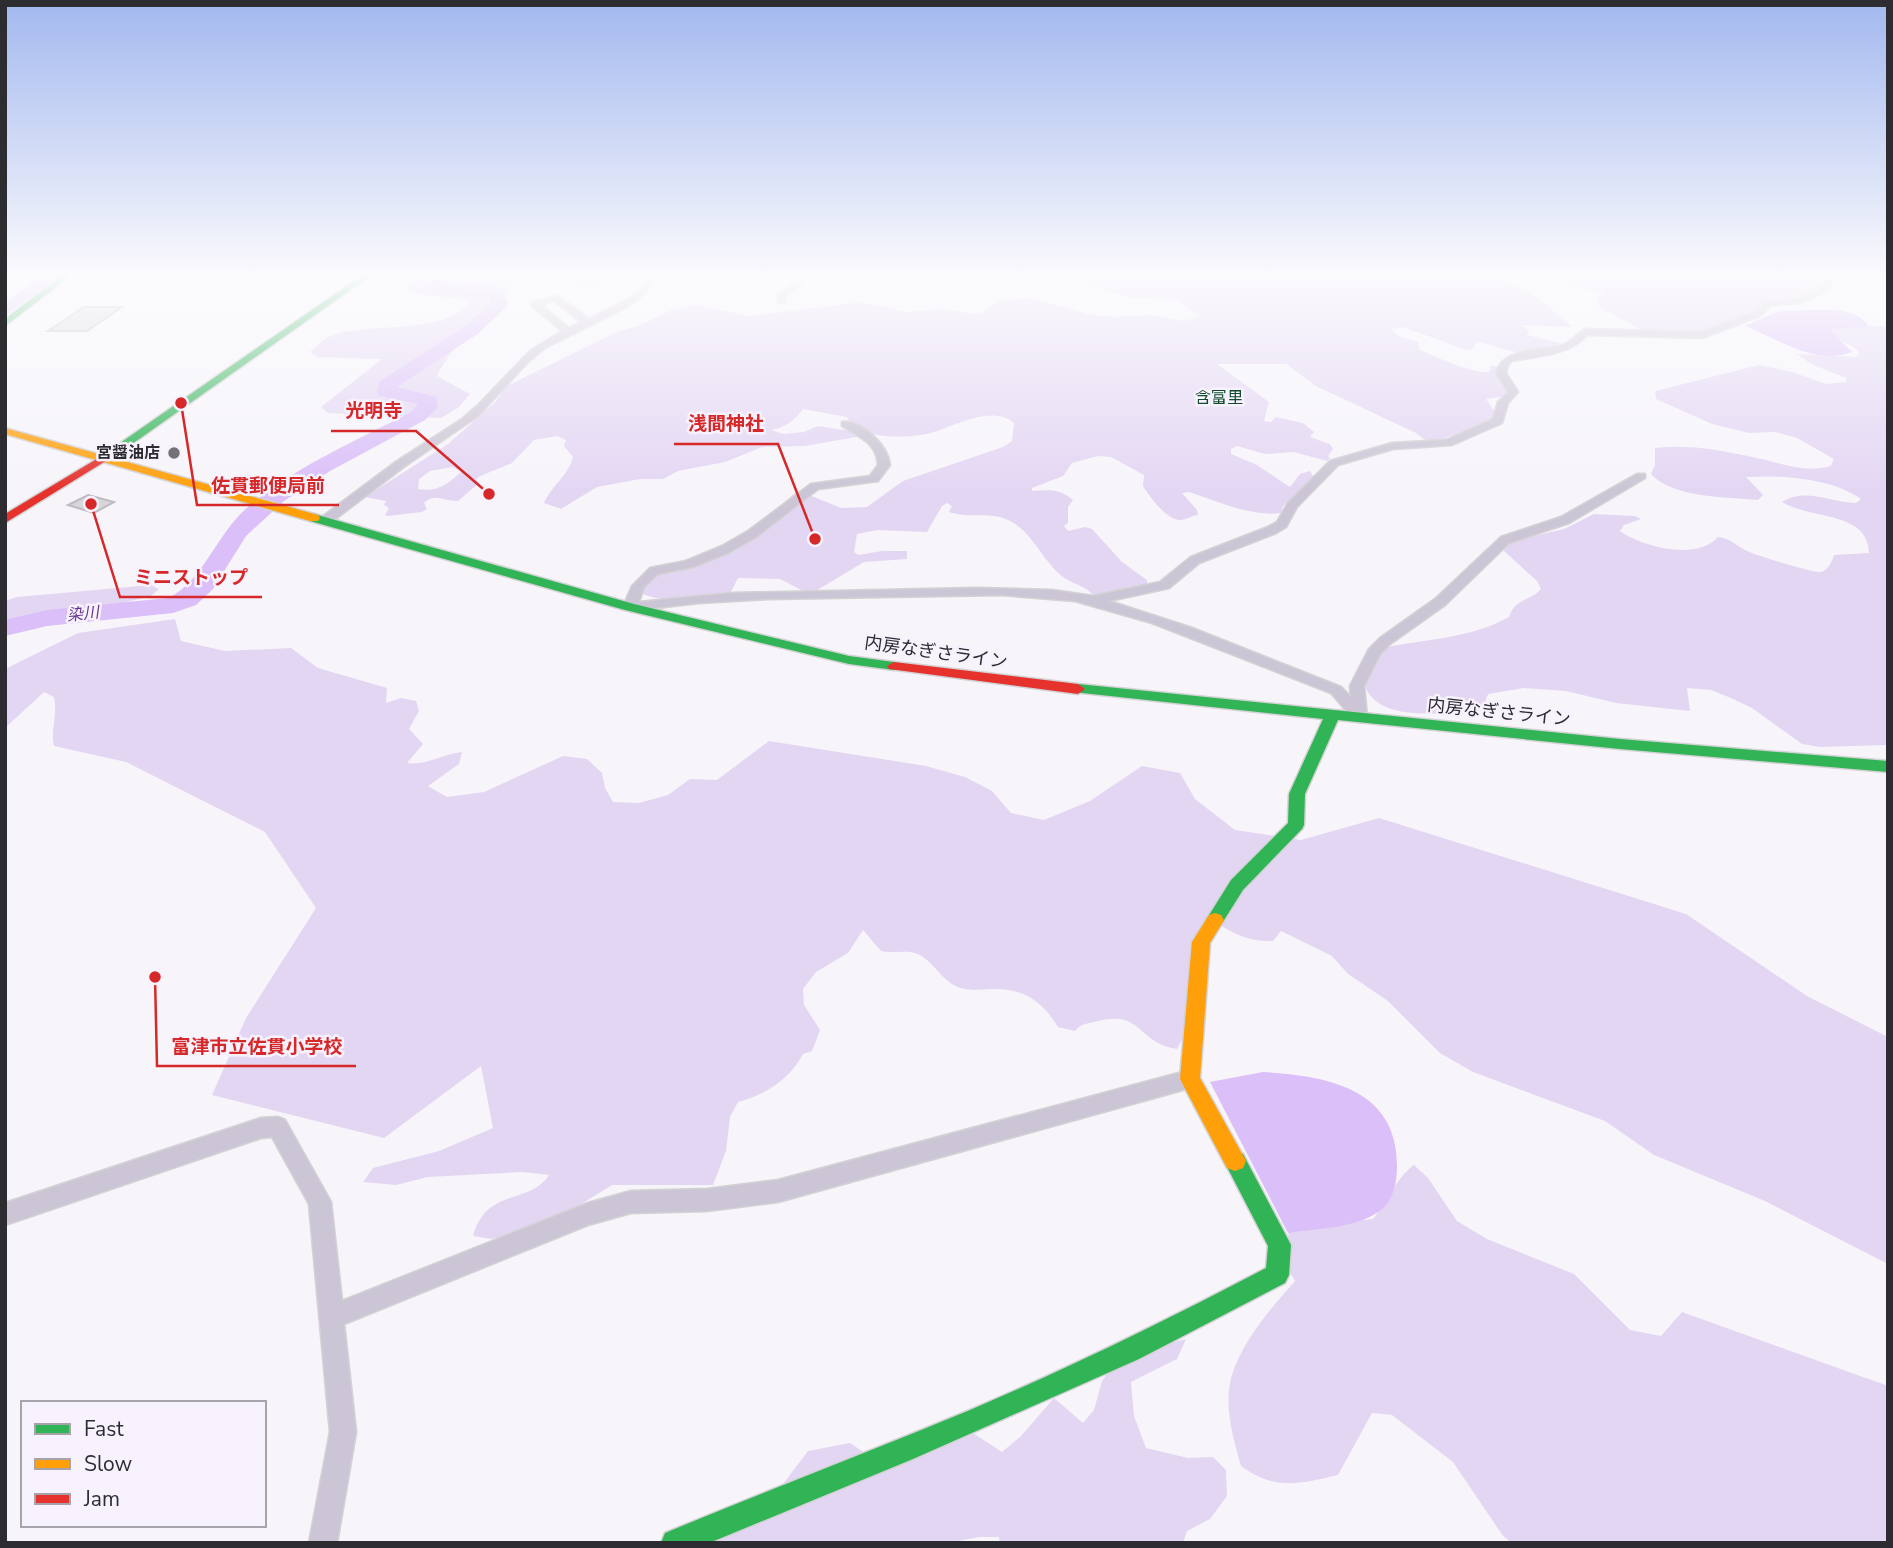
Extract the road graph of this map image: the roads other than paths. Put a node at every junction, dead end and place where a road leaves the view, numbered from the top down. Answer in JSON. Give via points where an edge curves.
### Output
{"nodes":[{"id":1,"x":266,"y":346,"type":"edge"},
{"id":2,"x":543,"y":346,"type":"edge"},
{"id":3,"x":1566,"y":346,"type":"edge"},
{"id":4,"x":846,"y":425,"type":"dead end"},
{"id":5,"x":5,"y":432,"type":"edge"},
{"id":6,"x":104,"y":459,"type":"junction"},
{"id":7,"x":1641,"y":476,"type":"dead end"},
{"id":8,"x":5,"y":519,"type":"edge"},
{"id":9,"x":326,"y":520,"type":"junction"},
{"id":10,"x":1095,"y":600,"type":"junction"},
{"id":11,"x":630,"y":607,"type":"junction"},
{"id":12,"x":1333,"y":714,"type":"junction"},
{"id":13,"x":1360,"y":717,"type":"junction"},
{"id":14,"x":1888,"y":767,"type":"edge"},
{"id":15,"x":1190,"y":1079,"type":"junction"},
{"id":16,"x":5,"y":1214,"type":"edge"},
{"id":17,"x":332,"y":1317,"type":"junction"},
{"id":18,"x":323,"y":1543,"type":"edge"},
{"id":19,"x":676,"y":1543,"type":"edge"}],
"edges":[{"from":1,"to":6,"type":"main road"},
{"from":2,"to":9,"type":"street","via":[[517,365],[483,406],[461,424]]},
{"from":3,"to":10,"type":"street","via":[[1503,364],[1501,373],[1513,392],[1503,402],[1497,421],[1448,443],[1392,446],[1334,463],[1272,530],[1195,561],[1164,585]]},
{"from":4,"to":11,"type":"street","via":[[879,447],[884,464],[874,479],[815,486],[726,549],[689,564],[654,571],[638,586]]},
{"from":5,"to":6,"type":"main road","name":"内房なぎさライン"},
{"from":6,"to":8,"type":"main road"},
{"from":6,"to":9,"type":"main road","name":"内房なぎさライン"},
{"from":7,"to":13,"type":"street","via":[[1565,520],[1505,540],[1440,603],[1385,641],[1374,652],[1357,686]]},
{"from":9,"to":11,"type":"main road","name":"内房なぎさライン"},
{"from":10,"to":11,"type":"street","via":[[967,592],[688,598]]},
{"from":10,"to":13,"type":"street","via":[[1336,690]]},
{"from":11,"to":12,"type":"main road","name":"内房なぎさライン","via":[[900,668]]},
{"from":12,"to":13,"type":"main road","name":"内房なぎさライン"},
{"from":12,"to":15,"type":"main road","via":[[1297,794],[1296,825],[1237,885],[1201,942]]},
{"from":13,"to":14,"type":"main road","name":"内房なぎさライン"},
{"from":15,"to":17,"type":"street","via":[[778,1191],[707,1200],[631,1202],[588,1213]]},
{"from":15,"to":19,"type":"main road","via":[[1280,1245],[1277,1275],[1199,1318],[911,1448]]},
{"from":16,"to":17,"type":"street","via":[[261,1128],[278,1127],[320,1202]]},
{"from":17,"to":18,"type":"street","via":[[343,1432]]}]}
